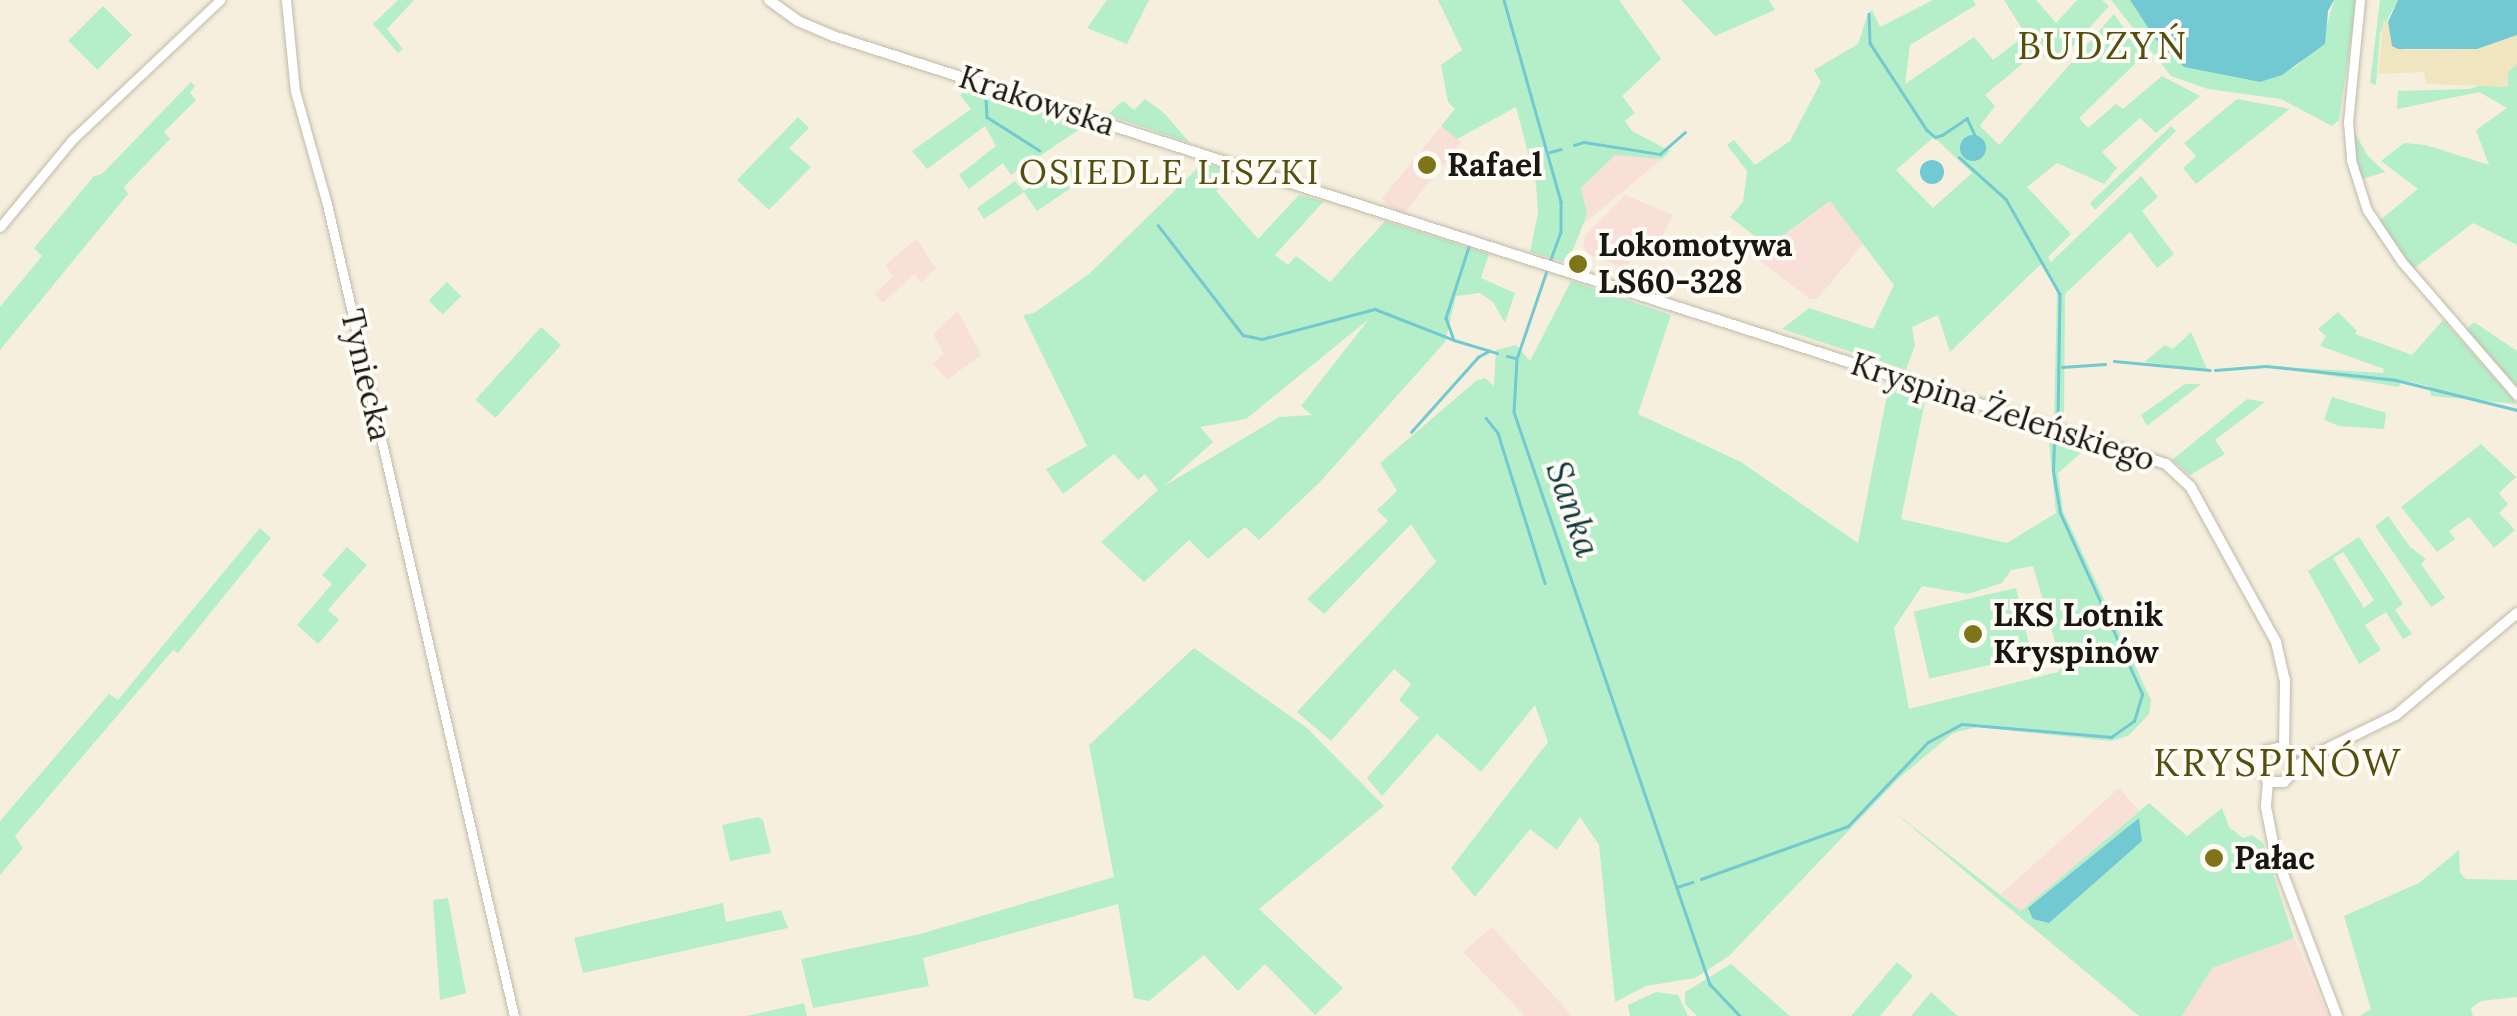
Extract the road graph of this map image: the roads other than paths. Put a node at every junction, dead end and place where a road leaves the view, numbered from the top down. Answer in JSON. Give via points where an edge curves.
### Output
{"nodes":[{"id":1,"x":220,"y":0,"type":"edge"},
{"id":2,"x":286,"y":0,"type":"edge"},
{"id":3,"x":768,"y":0,"type":"edge"},
{"id":4,"x":2360,"y":0,"type":"edge"},
{"id":5,"x":0,"y":227,"type":"edge"},
{"id":6,"x":1562,"y":270,"type":"joint"},
{"id":7,"x":2517,"y":394,"type":"edge"},
{"id":8,"x":2517,"y":613,"type":"edge"},
{"id":9,"x":2330,"y":745,"type":"junction"},
{"id":10,"x":2282,"y":751,"type":"junction"},
{"id":11,"x":2294,"y":770,"type":"junction"},
{"id":12,"x":2273,"y":783,"type":"junction"},
{"id":13,"x":514,"y":1016,"type":"edge"},
{"id":14,"x":2337,"y":1016,"type":"edge"}],
"edges":[{"from":1,"to":5,"type":"street","via":[[72,140]]},
{"from":2,"to":13,"type":"street","name":"Tyniecka","via":[[295,92]]},
{"from":3,"to":6,"type":"main road","name":"Krakowska","via":[[833,36]]},
{"from":4,"to":7,"type":"street","via":[[2348,122],[2351,160],[2367,210],[2402,262]]},
{"from":6,"to":10,"type":"main road","name":"Kryspina Żeleńskiego","via":[[2152,458],[2187,481],[2276,642],[2285,680]]},
{"from":8,"to":9,"type":"main road","via":[[2396,715]]},
{"from":9,"to":10,"type":"main road"},
{"from":9,"to":11,"type":"main road"},
{"from":10,"to":11,"type":"main road"},
{"from":10,"to":12,"type":"main road","via":[[2258,762]]},
{"from":11,"to":12,"type":"main road"},
{"from":12,"to":14,"type":"main road","via":[[2275,853]]}]}
